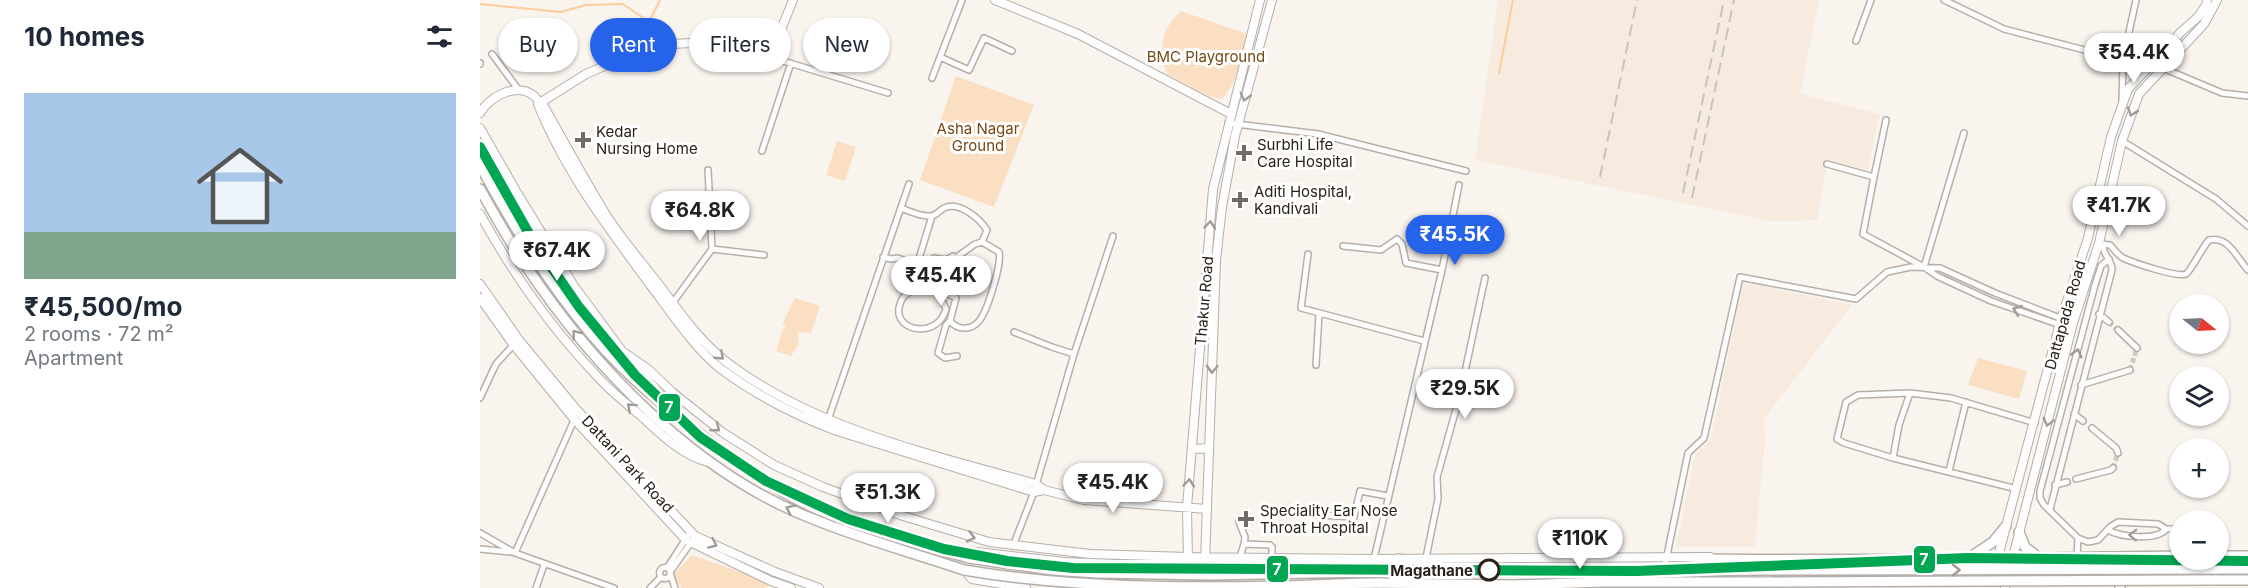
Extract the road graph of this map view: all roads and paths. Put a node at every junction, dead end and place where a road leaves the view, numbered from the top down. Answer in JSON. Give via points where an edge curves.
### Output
{"nodes":[{"id":1,"x":793,"y":0,"type":"edge"},
{"id":2,"x":962,"y":0,"type":"edge"},
{"id":3,"x":995,"y":0,"type":"edge"},
{"id":4,"x":1260,"y":0,"type":"edge"},
{"id":5,"x":1272,"y":0,"type":"edge"},
{"id":6,"x":1870,"y":0,"type":"edge"},
{"id":7,"x":1944,"y":0,"type":"edge"},
{"id":8,"x":2136,"y":0,"type":"edge"},
{"id":9,"x":2218,"y":2,"type":"edge"},
{"id":10,"x":2206,"y":3,"type":"edge"},
{"id":11,"x":786,"y":18,"type":"edge"},
{"id":12,"x":1255,"y":18,"type":"junction"},
{"id":13,"x":1266,"y":22,"type":"junction"},
{"id":14,"x":1994,"y":24,"type":"junction"},
{"id":15,"x":1990,"y":32,"type":"dead end"},
{"id":16,"x":1856,"y":41,"type":"dead end"},
{"id":17,"x":689,"y":44,"type":"edge"},
{"id":18,"x":1012,"y":51,"type":"dead end"},
{"id":19,"x":492,"y":54,"type":"dead end"},
{"id":20,"x":940,"y":57,"type":"junction"},
{"id":21,"x":2122,"y":60,"type":"junction"},
{"id":22,"x":791,"y":63,"type":"edge"},
{"id":23,"x":2150,"y":63,"type":"junction"},
{"id":24,"x":2162,"y":68,"type":"junction"},
{"id":25,"x":788,"y":72,"type":"edge"},
{"id":26,"x":932,"y":78,"type":"dead end"},
{"id":27,"x":518,"y":89,"type":"junction"},
{"id":28,"x":888,"y":93,"type":"dead end"},
{"id":29,"x":2248,"y":96,"type":"edge"},
{"id":30,"x":540,"y":102,"type":"junction"},
{"id":31,"x":2122,"y":108,"type":"junction"},
{"id":32,"x":480,"y":112,"type":"edge"},
{"id":33,"x":1231,"y":114,"type":"junction"},
{"id":34,"x":1239,"y":119,"type":"junction"},
{"id":35,"x":1886,"y":120,"type":"dead end"},
{"id":36,"x":1228,"y":123,"type":"junction"},
{"id":37,"x":480,"y":128,"type":"edge"},
{"id":38,"x":1964,"y":133,"type":"dead end"},
{"id":39,"x":2122,"y":141,"type":"junction"},
{"id":40,"x":762,"y":151,"type":"dead end"},
{"id":41,"x":1827,"y":164,"type":"dead end"},
{"id":42,"x":480,"y":165,"type":"edge"},
{"id":43,"x":708,"y":170,"type":"dead end"},
{"id":44,"x":1466,"y":171,"type":"dead end"},
{"id":45,"x":1874,"y":177,"type":"junction"},
{"id":46,"x":909,"y":184,"type":"dead end"},
{"id":47,"x":1459,"y":185,"type":"dead end"},
{"id":48,"x":480,"y":189,"type":"edge"},
{"id":49,"x":901,"y":208,"type":"junction"},
{"id":50,"x":480,"y":214,"type":"edge"},
{"id":51,"x":932,"y":216,"type":"junction"},
{"id":52,"x":2248,"y":226,"type":"edge"},
{"id":53,"x":1113,"y":236,"type":"dead end"},
{"id":54,"x":982,"y":242,"type":"junction"},
{"id":55,"x":975,"y":244,"type":"junction"},
{"id":56,"x":2101,"y":244,"type":"junction"},
{"id":57,"x":1343,"y":246,"type":"dead end"},
{"id":58,"x":886,"y":248,"type":"junction"},
{"id":59,"x":712,"y":249,"type":"junction"},
{"id":60,"x":1308,"y":254,"type":"dead end"},
{"id":61,"x":764,"y":255,"type":"dead end"},
{"id":62,"x":883,"y":257,"type":"junction"},
{"id":63,"x":898,"y":258,"type":"junction"},
{"id":64,"x":2109,"y":259,"type":"junction"},
{"id":65,"x":917,"y":265,"type":"junction"},
{"id":66,"x":1924,"y":267,"type":"junction"},
{"id":67,"x":930,"y":270,"type":"junction"},
{"id":68,"x":1442,"y":270,"type":"junction"},
{"id":69,"x":2248,"y":270,"type":"edge"},
{"id":70,"x":1947,"y":271,"type":"junction"},
{"id":71,"x":947,"y":276,"type":"junction"},
{"id":72,"x":1485,"y":278,"type":"dead end"},
{"id":73,"x":1944,"y":279,"type":"junction"},
{"id":74,"x":925,"y":282,"type":"junction"},
{"id":75,"x":480,"y":284,"type":"edge"},
{"id":76,"x":1215,"y":285,"type":"junction"},
{"id":77,"x":1205,"y":287,"type":"junction"},
{"id":78,"x":1995,"y":293,"type":"junction"},
{"id":79,"x":480,"y":298,"type":"edge"},
{"id":80,"x":1992,"y":301,"type":"junction"},
{"id":81,"x":670,"y":306,"type":"junction"},
{"id":82,"x":1319,"y":314,"type":"junction"},
{"id":83,"x":2099,"y":314,"type":"junction"},
{"id":84,"x":950,"y":321,"type":"junction"},
{"id":85,"x":2061,"y":322,"type":"junction"},
{"id":86,"x":2109,"y":322,"type":"tunnel mouth"},
{"id":87,"x":2072,"y":326,"type":"junction"},
{"id":88,"x":2118,"y":330,"type":"tunnel mouth"},
{"id":89,"x":1014,"y":332,"type":"dead end"},
{"id":90,"x":1424,"y":341,"type":"junction"},
{"id":91,"x":516,"y":342,"type":"junction"},
{"id":92,"x":2137,"y":348,"type":"dead end"},
{"id":93,"x":622,"y":351,"type":"junction"},
{"id":94,"x":1074,"y":354,"type":"junction"},
{"id":95,"x":957,"y":356,"type":"dead end"},
{"id":96,"x":1316,"y":365,"type":"dead end"},
{"id":97,"x":2130,"y":370,"type":"dead end"},
{"id":98,"x":2081,"y":385,"type":"junction"},
{"id":99,"x":1910,"y":393,"type":"junction"},
{"id":100,"x":2043,"y":394,"type":"junction"},
{"id":101,"x":2054,"y":397,"type":"junction"},
{"id":102,"x":480,"y":398,"type":"edge"},
{"id":103,"x":1966,"y":402,"type":"junction"},
{"id":104,"x":578,"y":411,"type":"junction"},
{"id":105,"x":671,"y":413,"type":"junction"},
{"id":106,"x":2074,"y":414,"type":"junction"},
{"id":107,"x":574,"y":419,"type":"junction"},
{"id":108,"x":2083,"y":421,"type":"dead end"},
{"id":109,"x":827,"y":423,"type":"junction"},
{"id":110,"x":2035,"y":423,"type":"junction"},
{"id":111,"x":2092,"y":428,"type":"dead end"},
{"id":112,"x":1209,"y":448,"type":"junction"},
{"id":113,"x":1192,"y":449,"type":"junction"},
{"id":114,"x":2118,"y":453,"type":"dead end"},
{"id":115,"x":1893,"y":458,"type":"junction"},
{"id":116,"x":712,"y":463,"type":"junction"},
{"id":117,"x":2113,"y":468,"type":"dead end"},
{"id":118,"x":1949,"y":471,"type":"junction"},
{"id":119,"x":2076,"y":479,"type":"dead end"},
{"id":120,"x":2067,"y":482,"type":"dead end"},
{"id":121,"x":647,"y":484,"type":"junction"},
{"id":122,"x":2055,"y":485,"type":"junction"},
{"id":123,"x":1035,"y":488,"type":"junction"},
{"id":124,"x":2017,"y":489,"type":"junction"},
{"id":125,"x":640,"y":490,"type":"junction"},
{"id":126,"x":1388,"y":496,"type":"junction"},
{"id":127,"x":667,"y":506,"type":"junction"},
{"id":128,"x":1187,"y":507,"type":"junction"},
{"id":129,"x":1207,"y":509,"type":"junction"},
{"id":130,"x":2050,"y":509,"type":"junction"},
{"id":131,"x":661,"y":513,"type":"junction"},
{"id":132,"x":1301,"y":514,"type":"dead end"},
{"id":133,"x":1239,"y":522,"type":"dead end"},
{"id":134,"x":2006,"y":526,"type":"junction"},
{"id":135,"x":2166,"y":528,"type":"junction"},
{"id":136,"x":2169,"y":528,"type":"edge"},
{"id":137,"x":2108,"y":530,"type":"junction"},
{"id":138,"x":2019,"y":532,"type":"junction"},
{"id":139,"x":480,"y":533,"type":"edge"},
{"id":140,"x":690,"y":538,"type":"junction"},
{"id":141,"x":2078,"y":538,"type":"junction"},
{"id":142,"x":1244,"y":544,"type":"junction"},
{"id":143,"x":1013,"y":546,"type":"junction"},
{"id":144,"x":480,"y":549,"type":"edge"},
{"id":145,"x":515,"y":553,"type":"junction"},
{"id":146,"x":2169,"y":556,"type":"edge"},
{"id":147,"x":2229,"y":556,"type":"edge"},
{"id":148,"x":2248,"y":556,"type":"edge"},
{"id":149,"x":1240,"y":557,"type":"junction"},
{"id":150,"x":1998,"y":557,"type":"junction"},
{"id":151,"x":2123,"y":557,"type":"junction"},
{"id":152,"x":969,"y":558,"type":"junction"},
{"id":153,"x":1272,"y":558,"type":"junction"},
{"id":154,"x":1426,"y":558,"type":"junction"},
{"id":155,"x":1666,"y":558,"type":"junction"},
{"id":156,"x":1963,"y":558,"type":"junction"},
{"id":157,"x":2012,"y":558,"type":"junction"},
{"id":158,"x":2040,"y":558,"type":"junction"},
{"id":159,"x":2077,"y":558,"type":"junction"},
{"id":160,"x":1188,"y":559,"type":"junction"},
{"id":161,"x":1205,"y":559,"type":"junction"},
{"id":162,"x":1399,"y":559,"type":"junction"},
{"id":163,"x":1373,"y":561,"type":"junction"},
{"id":164,"x":544,"y":564,"type":"junction"},
{"id":165,"x":2248,"y":569,"type":"edge"},
{"id":166,"x":964,"y":570,"type":"junction"},
{"id":167,"x":1664,"y":570,"type":"junction"},
{"id":168,"x":1691,"y":570,"type":"junction"},
{"id":169,"x":669,"y":571,"type":"junction"},
{"id":170,"x":772,"y":571,"type":"junction"},
{"id":171,"x":1395,"y":572,"type":"junction"},
{"id":172,"x":2248,"y":580,"type":"edge"},
{"id":173,"x":768,"y":583,"type":"edge"},
{"id":174,"x":1382,"y":584,"type":"edge"},
{"id":175,"x":1695,"y":585,"type":"edge"},
{"id":176,"x":1515,"y":586,"type":"edge"},
{"id":177,"x":536,"y":588,"type":"edge"},
{"id":178,"x":614,"y":588,"type":"edge"},
{"id":179,"x":651,"y":588,"type":"edge"},
{"id":180,"x":675,"y":588,"type":"edge"},
{"id":181,"x":762,"y":588,"type":"edge"},
{"id":182,"x":791,"y":588,"type":"edge"},
{"id":183,"x":819,"y":588,"type":"edge"},
{"id":184,"x":1026,"y":588,"type":"edge"},
{"id":185,"x":1191,"y":588,"type":"edge"},
{"id":186,"x":1206,"y":588,"type":"edge"},
{"id":187,"x":1990,"y":588,"type":"edge"},
{"id":188,"x":2005,"y":588,"type":"edge"},
{"id":189,"x":2120,"y":588,"type":"edge"}],
"edges":[{"from":1,"to":11,"type":"street"},
{"from":2,"to":20,"type":"street"},
{"from":3,"to":33,"type":"street","via":[[1078,34]]},
{"from":4,"to":12,"type":"street","name":"Thakur Road"},
{"from":5,"to":13,"type":"street","name":"Thakur Road"},
{"from":6,"to":16,"type":"street"},
{"from":7,"to":14,"type":"street"},
{"from":8,"to":21,"type":"street"},
{"from":9,"to":10,"type":"street"},
{"from":9,"to":24,"type":"street","via":[[2204,24]]},
{"from":10,"to":23,"type":"street","name":"Dattapada Road","via":[[2198,17]]},
{"from":12,"to":13,"type":"street"},
{"from":12,"to":33,"type":"street","name":"Thakur Road"},
{"from":13,"to":34,"type":"street","name":"Thakur Road","one_way":true},
{"from":14,"to":15,"type":"street"},
{"from":14,"to":21,"type":"street"},
{"from":17,"to":30,"type":"street","via":[[641,50],[586,74]]},
{"from":18,"to":20,"type":"street","via":[[984,38],[969,70]]},
{"from":19,"to":27,"type":"street"},
{"from":20,"to":26,"type":"street"},
{"from":21,"to":31,"type":"street"},
{"from":22,"to":28,"type":"street"},
{"from":23,"to":24,"type":"street"},
{"from":23,"to":31,"type":"street","name":"Dattapada Road","via":[[2128,89]]},
{"from":24,"to":29,"type":"street","via":[[2222,93]]},
{"from":24,"to":39,"type":"street","one_way":true,"via":[[2139,94]]},
{"from":25,"to":40,"type":"street"},
{"from":27,"to":30,"type":"street","via":[[531,92]]},
{"from":27,"to":32,"type":"street","via":[[502,95]]},
{"from":30,"to":81,"type":"street","via":[[607,216]]},
{"from":31,"to":85,"type":"street","name":"Dattapada Road"},
{"from":33,"to":34,"type":"street"},
{"from":33,"to":36,"type":"street","name":"Thakur Road"},
{"from":34,"to":36,"type":"street"},
{"from":34,"to":44,"type":"street","via":[[1318,134]]},
{"from":34,"to":76,"type":"street","name":"Thakur Road","via":[[1222,207]]},
{"from":35,"to":45,"type":"street"},
{"from":77,"to":36,"type":"street","name":"Thakur Road","one_way":true,"via":[[1213,189]]},
{"from":37,"to":93,"type":"street","via":[[574,286]]},
{"from":38,"to":66,"type":"street"},
{"from":39,"to":52,"type":"street","via":[[2216,199]]},
{"from":39,"to":56,"type":"street"},
{"from":41,"to":45,"type":"street"},
{"from":42,"to":105,"type":"highway","via":[[552,283],[593,336]]},
{"from":43,"to":59,"type":"street"},
{"from":45,"to":66,"type":"street","via":[[1863,234]]},
{"from":46,"to":49,"type":"street"},
{"from":47,"to":68,"type":"street"},
{"from":116,"to":48,"type":"highway","one_way":true,"via":[[660,422],[585,344],[523,262]]},
{"from":49,"to":51,"type":"street"},
{"from":49,"to":58,"type":"street"},
{"from":116,"to":50,"type":"street","one_way":true,"via":[[694,458],[667,439],[598,378],[528,291]]},
{"from":51,"to":54,"type":"street","via":[[943,208],[961,208],[987,230]]},
{"from":51,"to":65,"type":"street"},
{"from":53,"to":94,"type":"street"},
{"from":54,"to":55,"type":"street"},
{"from":54,"to":84,"type":"street","via":[[994,248],[1000,258],[983,314],[969,328],[953,326]]},
{"from":55,"to":67,"type":"street","via":[[948,260],[934,258]]},
{"from":55,"to":71,"type":"street","via":[[954,259]]},
{"from":56,"to":64,"type":"street"},
{"from":56,"to":69,"type":"street","via":[[2110,244],[2122,257],[2182,275],[2190,270],[2209,240],[2223,240]]},
{"from":56,"to":87,"type":"street"},
{"from":57,"to":68,"type":"street","via":[[1381,250],[1397,239],[1406,263]]},
{"from":58,"to":62,"type":"street"},
{"from":58,"to":63,"type":"street"},
{"from":59,"to":61,"type":"street"},
{"from":59,"to":81,"type":"street"},
{"from":60,"to":82,"type":"street","via":[[1301,308]]},
{"from":62,"to":63,"type":"street"},
{"from":62,"to":109,"type":"street"},
{"from":63,"to":65,"type":"street"},
{"from":64,"to":83,"type":"street","via":[[2112,270]]},
{"from":130,"to":64,"type":"street","one_way":true,"via":[[2040,498],[2040,491],[2095,285],[2101,266]]},
{"from":65,"to":67,"type":"street"},
{"from":66,"to":70,"type":"street"},
{"from":66,"to":73,"type":"street"},
{"from":66,"to":155,"type":"street","via":[[1887,272],[1856,299],[1740,277],[1704,438],[1688,453]]},
{"from":67,"to":71,"type":"street"},
{"from":67,"to":74,"type":"street"},
{"from":68,"to":90,"type":"street"},
{"from":70,"to":73,"type":"street"},
{"from":70,"to":78,"type":"street"},
{"from":71,"to":84,"type":"street","via":[[943,292],[956,298]]},
{"from":72,"to":154,"type":"street","via":[[1460,395],[1437,477],[1438,498]]},
{"from":73,"to":80,"type":"street"},
{"from":74,"to":74,"type":"street","via":[[905,296],[899,307],[902,321],[917,329],[936,325],[946,309],[935,286]]},
{"from":75,"to":91,"type":"street","name":"Dattani Park Road"},
{"from":76,"to":77,"type":"street"},
{"from":76,"to":112,"type":"street","name":"Thakur Road","one_way":true},
{"from":77,"to":113,"type":"street","name":"Thakur Road"},
{"from":78,"to":80,"type":"street"},
{"from":78,"to":85,"type":"street"},
{"from":79,"to":91,"type":"street","name":"Dattani Park Road"},
{"from":85,"to":80,"type":"street","one_way":true},
{"from":81,"to":109,"type":"street","via":[[728,363]]},
{"from":82,"to":90,"type":"street"},
{"from":82,"to":96,"type":"street"},
{"from":83,"to":86,"type":"street"},
{"from":83,"to":98,"type":"street"},
{"from":84,"to":95,"type":"street","via":[[938,352],[945,358]]},
{"from":85,"to":87,"type":"street"},
{"from":85,"to":100,"type":"street","name":"Dattapada Road"},
{"from":87,"to":101,"type":"street"},
{"from":88,"to":92,"type":"street"},
{"from":89,"to":94,"type":"street"},
{"from":90,"to":126,"type":"street"},
{"from":91,"to":102,"type":"street","via":[[492,371]]},
{"from":91,"to":104,"type":"street","name":"Dattani Park Road"},
{"from":91,"to":107,"type":"street","name":"Dattani Park Road"},
{"from":93,"to":105,"type":"street","via":[[660,394]]},
{"from":93,"to":143,"type":"street","one_way":true,"via":[[722,432],[774,465],[903,516],[963,536]]},
{"from":94,"to":123,"type":"street"},
{"from":97,"to":98,"type":"street"},
{"from":98,"to":106,"type":"street"},
{"from":99,"to":103,"type":"street"},
{"from":99,"to":115,"type":"street"},
{"from":99,"to":115,"type":"street","via":[[1858,395],[1846,402],[1838,432],[1837,439],[1844,443]]},
{"from":100,"to":101,"type":"street"},
{"from":100,"to":110,"type":"street","name":"Dattapada Road"},
{"from":101,"to":138,"type":"street","one_way":true},
{"from":103,"to":110,"type":"street"},
{"from":103,"to":118,"type":"street"},
{"from":104,"to":107,"type":"street"},
{"from":104,"to":121,"type":"street","name":"Dattani Park Road"},
{"from":105,"to":152,"type":"highway","via":[[746,468],[816,508]]},
{"from":106,"to":108,"type":"street"},
{"from":106,"to":122,"type":"street"},
{"from":107,"to":125,"type":"street","name":"Dattani Park Road"},
{"from":107,"to":145,"type":"street"},
{"from":109,"to":123,"type":"street"},
{"from":110,"to":124,"type":"street","name":"Dattapada Road"},
{"from":111,"to":114,"type":"street"},
{"from":112,"to":113,"type":"street"},
{"from":112,"to":129,"type":"street","name":"Thakur Road"},
{"from":128,"to":113,"type":"street","name":"Thakur Road","one_way":true},
{"from":115,"to":118,"type":"street"},
{"from":166,"to":116,"type":"highway","one_way":true,"via":[[812,519]]},
{"from":117,"to":119,"type":"street"},
{"from":118,"to":124,"type":"street"},
{"from":120,"to":122,"type":"street"},
{"from":121,"to":125,"type":"street"},
{"from":121,"to":127,"type":"street","name":"Dattani Park Road"},
{"from":122,"to":130,"type":"street"},
{"from":123,"to":128,"type":"street","via":[[1084,500]]},
{"from":123,"to":143,"type":"street"},
{"from":124,"to":134,"type":"street","name":"Dattapada Road"},
{"from":125,"to":131,"type":"street","name":"Dattani Park Road"},
{"from":126,"to":132,"type":"street","via":[[1362,490],[1354,517]]},
{"from":126,"to":163,"type":"street"},
{"from":127,"to":131,"type":"street"},
{"from":127,"to":140,"type":"street","name":"Dattani Park Road"},
{"from":128,"to":129,"type":"street"},
{"from":128,"to":160,"type":"street","name":"Thakur Road"},
{"from":129,"to":161,"type":"street","name":"Thakur Road"},
{"from":130,"to":141,"type":"street"},
{"from":131,"to":140,"type":"street","name":"Dattani Park Road"},
{"from":133,"to":142,"type":"street"},
{"from":134,"to":150,"type":"street","name":"Dattapada Road"},
{"from":134,"to":156,"type":"highway","via":[[1993,542]]},
{"from":135,"to":136,"type":"street"},
{"from":135,"to":137,"type":"street","via":[[2122,522]]},
{"from":135,"to":137,"type":"street","one_way":true,"via":[[2156,536],[2118,535]]},
{"from":137,"to":141,"type":"street","via":[[2098,540]]},
{"from":138,"to":157,"type":"street"},
{"from":138,"to":158,"type":"highway","via":[[2025,547]]},
{"from":139,"to":145,"type":"street"},
{"from":140,"to":169,"type":"street"},
{"from":140,"to":170,"type":"street","name":"Dattani Park Road","one_way":true},
{"from":140,"to":173,"type":"street","name":"Dattani Park Road"},
{"from":141,"to":159,"type":"street"},
{"from":142,"to":149,"type":"street"},
{"from":142,"to":153,"type":"street","via":[[1270,545]]},
{"from":143,"to":160,"type":"street"},
{"from":144,"to":145,"type":"street"},
{"from":145,"to":164,"type":"street"},
{"from":146,"to":151,"type":"highway"},
{"from":147,"to":148,"type":"highway"},
{"from":149,"to":153,"type":"street"},
{"from":149,"to":161,"type":"street"},
{"from":150,"to":156,"type":"highway"},
{"from":150,"to":157,"type":"highway"},
{"from":150,"to":187,"type":"street","name":"Dattapada Road"},
{"from":151,"to":159,"type":"highway"},
{"from":151,"to":189,"type":"highway"},
{"from":152,"to":160,"type":"street","via":[[977,552],[1116,564]]},
{"from":152,"to":171,"type":"highway","bridge":true,"via":[[1097,573]]},
{"from":153,"to":163,"type":"street"},
{"from":154,"to":155,"type":"street"},
{"from":154,"to":162,"type":"street"},
{"from":155,"to":156,"type":"street"},
{"from":155,"to":167,"type":"street"},
{"from":156,"to":168,"type":"highway","via":[[1705,560]]},
{"from":157,"to":158,"type":"highway"},
{"from":157,"to":188,"type":"street"},
{"from":158,"to":159,"type":"highway"},
{"from":160,"to":161,"type":"street"},
{"from":160,"to":185,"type":"street","name":"Thakur Road"},
{"from":161,"to":163,"type":"street"},
{"from":161,"to":186,"type":"street"},
{"from":162,"to":163,"type":"street"},
{"from":162,"to":171,"type":"highway"},
{"from":163,"to":171,"type":"street"},
{"from":164,"to":177,"type":"street"},
{"from":164,"to":178,"type":"street"},
{"from":168,"to":165,"type":"highway","one_way":true,"bridge":true},
{"from":166,"to":174,"type":"highway","bridge":true,"via":[[1107,586]]},
{"from":166,"to":184,"type":"street","via":[[972,579]]},
{"from":167,"to":168,"type":"highway"},
{"from":167,"to":171,"type":"highway"},
{"from":169,"to":179,"type":"street","via":[[666,578],[661,577]]},
{"from":169,"to":180,"type":"street"},
{"from":170,"to":173,"type":"street"},
{"from":170,"to":183,"type":"street","name":"Dattani Park Road"},
{"from":172,"to":175,"type":"highway","bridge":true},
{"from":173,"to":181,"type":"street"},
{"from":173,"to":182,"type":"street","name":"Dattani Park Road"},
{"from":174,"to":176,"type":"highway"},
{"from":175,"to":176,"type":"highway","via":[[1603,582]]}]}
